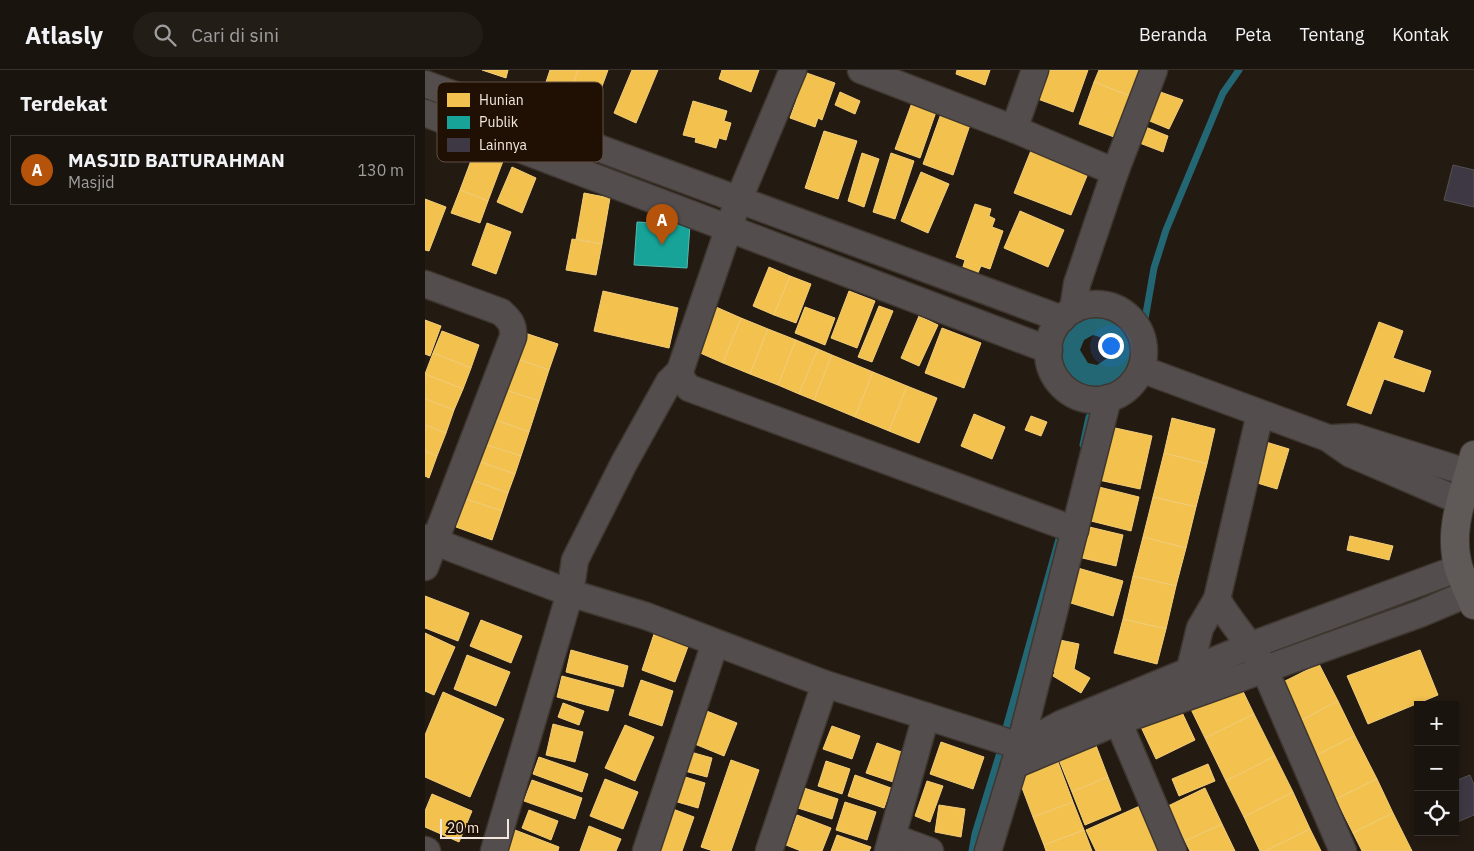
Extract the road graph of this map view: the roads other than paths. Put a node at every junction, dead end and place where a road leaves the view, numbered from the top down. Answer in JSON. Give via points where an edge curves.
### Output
{"nodes":[{"id":1,"x":793,"y":70,"type":"edge"},
{"id":2,"x":861,"y":70,"type":"edge"},
{"id":3,"x":1035,"y":70,"type":"edge"},
{"id":4,"x":1154,"y":70,"type":"edge"},
{"id":5,"x":905,"y":78,"type":"edge"},
{"id":6,"x":425,"y":84,"type":"edge"},
{"id":7,"x":437,"y":88,"type":"edge"},
{"id":8,"x":425,"y":113,"type":"edge"},
{"id":9,"x":437,"y":118,"type":"edge"},
{"id":10,"x":1014,"y":129,"type":"junction"},
{"id":11,"x":603,"y":151,"type":"edge"},
{"id":12,"x":552,"y":162,"type":"edge"},
{"id":13,"x":1115,"y":172,"type":"junction"},
{"id":14,"x":738,"y":201,"type":"junction"},
{"id":15,"x":729,"y":230,"type":"junction"},
{"id":16,"x":930,"y":270,"type":"junction"},
{"id":17,"x":425,"y":284,"type":"edge"},
{"id":18,"x":918,"y":300,"type":"junction"},
{"id":19,"x":1067,"y":314,"type":"junction"},
{"id":20,"x":1049,"y":350,"type":"junction"},
{"id":21,"x":1141,"y":369,"type":"junction"},
{"id":22,"x":679,"y":370,"type":"junction"},
{"id":23,"x":1108,"y":398,"type":"junction"},
{"id":24,"x":1260,"y":414,"type":"junction"},
{"id":25,"x":1328,"y":438,"type":"junction"},
{"id":26,"x":1472,"y":464,"type":"edge"},
{"id":27,"x":1460,"y":501,"type":"junction"},
{"id":28,"x":1075,"y":530,"type":"junction"},
{"id":29,"x":430,"y":540,"type":"edge"},
{"id":30,"x":425,"y":567,"type":"edge"},
{"id":31,"x":1464,"y":578,"type":"edge"},
{"id":32,"x":570,"y":593,"type":"junction"},
{"id":33,"x":1217,"y":599,"type":"junction"},
{"id":34,"x":715,"y":643,"type":"junction"},
{"id":35,"x":1252,"y":645,"type":"junction"},
{"id":36,"x":1264,"y":668,"type":"junction"},
{"id":37,"x":1189,"y":673,"type":"junction"},
{"id":38,"x":825,"y":684,"type":"junction"},
{"id":39,"x":1114,"y":712,"type":"junction"},
{"id":40,"x":926,"y":716,"type":"junction"},
{"id":41,"x":1012,"y":749,"type":"junction"},
{"id":42,"x":890,"y":844,"type":"edge"},
{"id":43,"x":494,"y":851,"type":"edge"},
{"id":44,"x":646,"y":851,"type":"edge"},
{"id":45,"x":769,"y":851,"type":"edge"},
{"id":46,"x":930,"y":851,"type":"edge"},
{"id":47,"x":988,"y":851,"type":"edge"},
{"id":48,"x":1173,"y":851,"type":"edge"},
{"id":49,"x":1343,"y":851,"type":"edge"}],
"edges":[{"from":1,"to":14,"type":"street"},
{"from":2,"to":5,"type":"street"},
{"from":3,"to":10,"type":"street"},
{"from":4,"to":13,"type":"street"},
{"from":5,"to":10,"type":"street"},
{"from":6,"to":7,"type":"street"},
{"from":8,"to":9,"type":"street"},
{"from":10,"to":13,"type":"street"},
{"from":11,"to":14,"type":"street"},
{"from":12,"to":15,"type":"street"},
{"from":13,"to":19,"type":"street"},
{"from":14,"to":15,"type":"street"},
{"from":14,"to":16,"type":"street"},
{"from":15,"to":18,"type":"street"},
{"from":15,"to":22,"type":"street"},
{"from":16,"to":18,"type":"street"},
{"from":16,"to":19,"type":"street"},
{"from":17,"to":29,"type":"street","via":[[501,312],[510,320],[514,330]]},
{"from":18,"to":20,"type":"street"},
{"from":19,"to":20,"type":"street","via":[[1053,333]]},
{"from":19,"to":21,"type":"street","via":[[1085,305],[1104,305],[1122,312],[1139,331],[1144,356]]},
{"from":20,"to":23,"type":"street","via":[[1053,372],[1066,389],[1086,399]]},
{"from":21,"to":23,"type":"street","via":[[1122,392]]},
{"from":21,"to":24,"type":"street"},
{"from":22,"to":28,"type":"street","via":[[689,388]]},
{"from":22,"to":32,"type":"street","via":[[624,463],[575,560]]},
{"from":23,"to":28,"type":"street"},
{"from":24,"to":25,"type":"street"},
{"from":24,"to":33,"type":"street"},
{"from":25,"to":26,"type":"street","via":[[1355,436]]},
{"from":25,"to":27,"type":"street","via":[[1351,454]]},
{"from":26,"to":27,"type":"street"},
{"from":27,"to":31,"type":"street"},
{"from":28,"to":41,"type":"street"},
{"from":29,"to":30,"type":"street"},
{"from":29,"to":32,"type":"street"},
{"from":31,"to":35,"type":"street"},
{"from":31,"to":36,"type":"street","via":[[1422,613]]},
{"from":32,"to":34,"type":"street","via":[[646,616]]},
{"from":32,"to":43,"type":"street"},
{"from":33,"to":35,"type":"street","via":[[1226,615]]},
{"from":33,"to":37,"type":"street","via":[[1200,628]]},
{"from":34,"to":38,"type":"street"},
{"from":34,"to":44,"type":"street"},
{"from":35,"to":36,"type":"street"},
{"from":35,"to":37,"type":"street"},
{"from":36,"to":39,"type":"street"},
{"from":36,"to":49,"type":"street"},
{"from":37,"to":39,"type":"street"},
{"from":38,"to":40,"type":"street"},
{"from":38,"to":45,"type":"street"},
{"from":39,"to":41,"type":"street"},
{"from":39,"to":48,"type":"street"},
{"from":40,"to":41,"type":"street"},
{"from":40,"to":42,"type":"street"},
{"from":41,"to":47,"type":"street"},
{"from":42,"to":46,"type":"street"}]}
